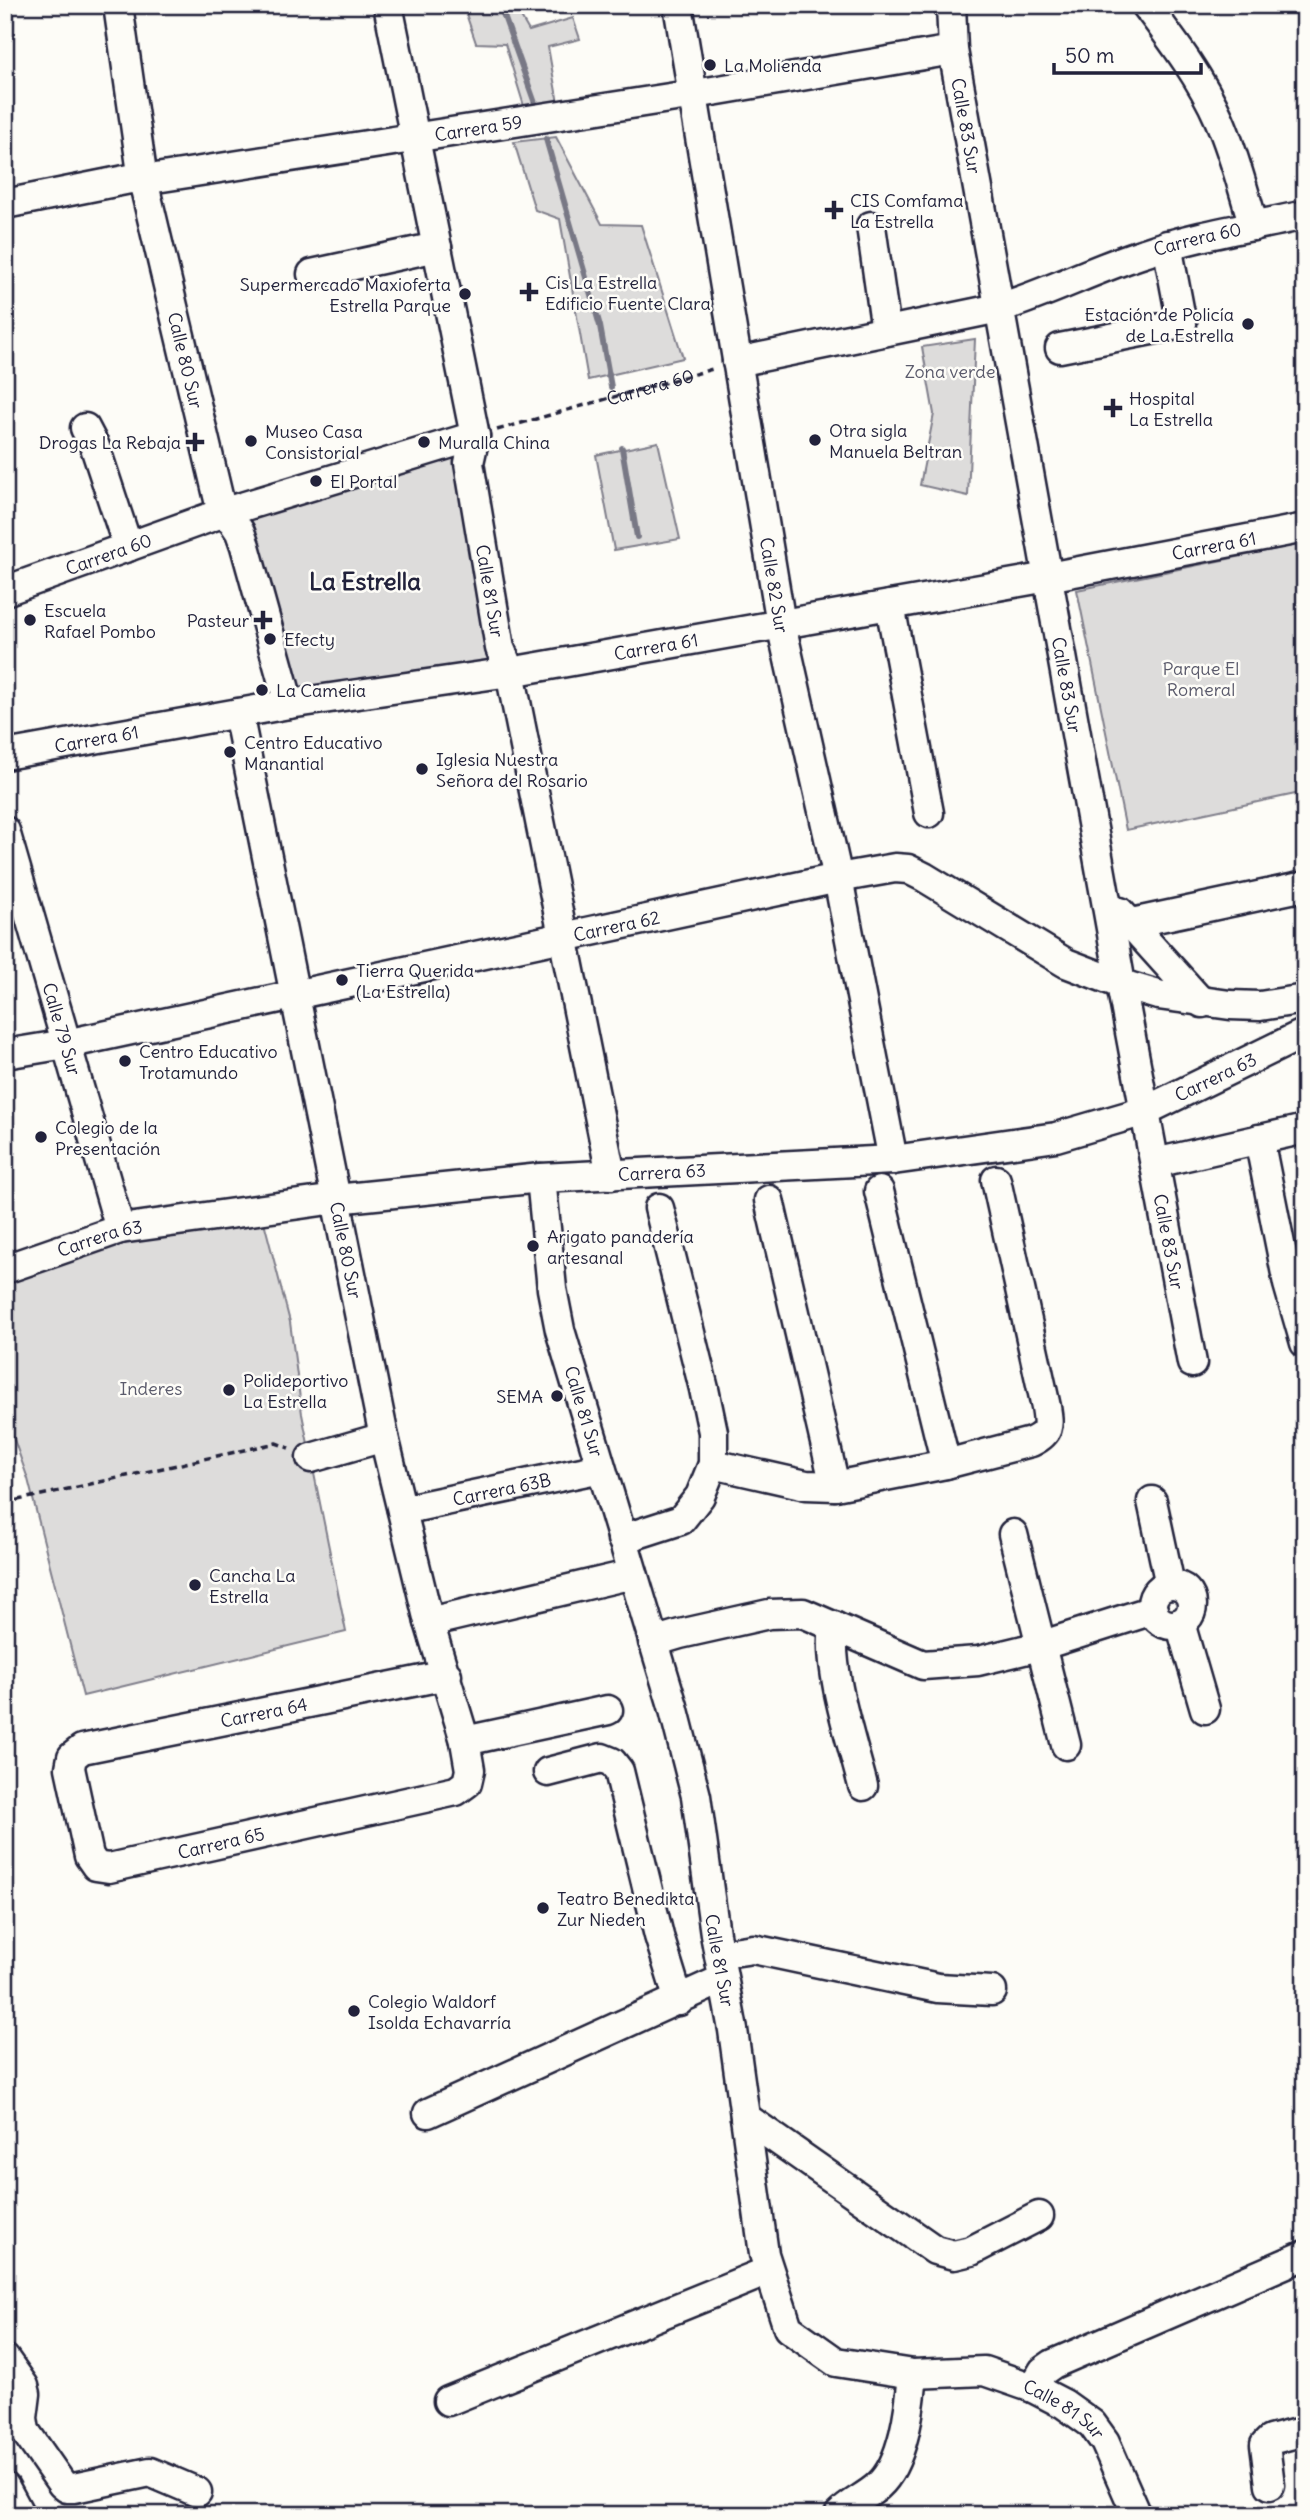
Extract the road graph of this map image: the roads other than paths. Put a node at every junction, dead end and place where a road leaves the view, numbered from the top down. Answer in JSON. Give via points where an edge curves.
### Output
{"nodes":[{"id":1,"x":118,"y":5,"type":"edge"},
{"id":2,"x":388,"y":5,"type":"edge"},
{"id":3,"x":678,"y":5,"type":"edge"},
{"id":4,"x":951,"y":5,"type":"edge"},
{"id":5,"x":1146,"y":5,"type":"edge"},
{"id":6,"x":953,"y":50,"type":"junction"},
{"id":7,"x":695,"y":94,"type":"junction"},
{"id":8,"x":414,"y":136,"type":"junction"},
{"id":9,"x":143,"y":180,"type":"junction"},
{"id":10,"x":5,"y":204,"type":"edge"},
{"id":11,"x":1305,"y":215,"type":"edge"},
{"id":12,"x":871,"y":226,"type":"dead end"},
{"id":13,"x":1254,"y":226,"type":"junction"},
{"id":14,"x":1167,"y":245,"type":"junction"},
{"id":15,"x":437,"y":247,"type":"junction"},
{"id":16,"x":312,"y":274,"type":"dead end"},
{"id":17,"x":999,"y":308,"type":"junction"},
{"id":18,"x":886,"y":331,"type":"junction"},
{"id":19,"x":1060,"y":348,"type":"dead end"},
{"id":20,"x":737,"y":362,"type":"junction"},
{"id":21,"x":85,"y":428,"type":"dead end"},
{"id":22,"x":475,"y":436,"type":"junction"},
{"id":23,"x":222,"y":513,"type":"junction"},
{"id":24,"x":1305,"y":528,"type":"edge"},
{"id":25,"x":128,"y":547,"type":"junction"},
{"id":26,"x":1048,"y":577,"type":"junction"},
{"id":27,"x":5,"y":590,"type":"edge"},
{"id":28,"x":890,"y":605,"type":"junction"},
{"id":29,"x":781,"y":624,"type":"junction"},
{"id":30,"x":510,"y":672,"type":"junction"},
{"id":31,"x":289,"y":704,"type":"junction"},
{"id":32,"x":238,"y":713,"type":"junction"},
{"id":33,"x":5,"y":755,"type":"edge"},
{"id":34,"x":929,"y":813,"type":"dead end"},
{"id":35,"x":5,"y":831,"type":"edge"},
{"id":36,"x":838,"y":878,"type":"junction"},
{"id":37,"x":1305,"y":886,"type":"edge"},
{"id":38,"x":1105,"y":899,"type":"junction"},
{"id":39,"x":1132,"y":923,"type":"junction"},
{"id":40,"x":563,"y":937,"type":"junction"},
{"id":41,"x":1121,"y":984,"type":"junction"},
{"id":42,"x":294,"y":994,"type":"junction"},
{"id":43,"x":1305,"y":999,"type":"edge"},
{"id":44,"x":1202,"y":1003,"type":"junction"},
{"id":45,"x":1305,"y":1033,"type":"edge"},
{"id":46,"x":66,"y":1044,"type":"junction"},
{"id":47,"x":5,"y":1054,"type":"edge"},
{"id":48,"x":1145,"y":1111,"type":"junction"},
{"id":49,"x":1305,"y":1129,"type":"edge"},
{"id":50,"x":1259,"y":1139,"type":"junction"},
{"id":51,"x":893,"y":1160,"type":"junction"},
{"id":52,"x":1155,"y":1163,"type":"junction"},
{"id":53,"x":611,"y":1174,"type":"junction"},
{"id":54,"x":541,"y":1178,"type":"junction"},
{"id":55,"x":996,"y":1180,"type":"dead end"},
{"id":56,"x":879,"y":1191,"type":"dead end"},
{"id":57,"x":336,"y":1199,"type":"junction"},
{"id":58,"x":769,"y":1200,"type":"dead end"},
{"id":59,"x":659,"y":1208,"type":"dead end"},
{"id":60,"x":120,"y":1229,"type":"junction"},
{"id":61,"x":5,"y":1269,"type":"edge"},
{"id":62,"x":1305,"y":1343,"type":"edge"},
{"id":63,"x":1192,"y":1363,"type":"dead end"},
{"id":64,"x":384,"y":1437,"type":"junction"},
{"id":65,"x":311,"y":1458,"type":"road end"},
{"id":66,"x":713,"y":1464,"type":"junction"},
{"id":67,"x":946,"y":1464,"type":"junction"},
{"id":68,"x":601,"y":1468,"type":"junction"},
{"id":69,"x":835,"y":1486,"type":"junction"},
{"id":70,"x":1152,"y":1501,"type":"dead end"},
{"id":71,"x":402,"y":1510,"type":"junction"},
{"id":72,"x":1013,"y":1534,"type":"dead end"},
{"id":73,"x":622,"y":1539,"type":"junction"},
{"id":74,"x":633,"y":1574,"type":"junction"},
{"id":75,"x":1170,"y":1585,"type":"junction"},
{"id":76,"x":1153,"y":1610,"type":"junction"},
{"id":77,"x":429,"y":1622,"type":"junction"},
{"id":78,"x":1180,"y":1623,"type":"junction"},
{"id":79,"x":834,"y":1626,"type":"junction"},
{"id":80,"x":653,"y":1642,"type":"junction"},
{"id":81,"x":1040,"y":1646,"type":"junction"},
{"id":82,"x":447,"y":1675,"type":"junction"},
{"id":83,"x":1206,"y":1709,"type":"dead end"},
{"id":84,"x":608,"y":1710,"type":"dead end"},
{"id":85,"x":465,"y":1741,"type":"junction"},
{"id":86,"x":1066,"y":1745,"type":"dead end"},
{"id":87,"x":82,"y":1749,"type":"joint"},
{"id":88,"x":548,"y":1772,"type":"dead end"},
{"id":89,"x":467,"y":1783,"type":"joint"},
{"id":90,"x":863,"y":1786,"type":"dead end"},
{"id":91,"x":721,"y":1967,"type":"junction"},
{"id":92,"x":992,"y":1991,"type":"dead end"},
{"id":93,"x":679,"y":2001,"type":"junction"},
{"id":94,"x":428,"y":2113,"type":"dead end"},
{"id":95,"x":745,"y":2117,"type":"junction"},
{"id":96,"x":1039,"y":2216,"type":"dead end"},
{"id":97,"x":1305,"y":2255,"type":"edge"},
{"id":98,"x":768,"y":2272,"type":"junction"},
{"id":99,"x":5,"y":2359,"type":"edge"},
{"id":100,"x":913,"y":2374,"type":"junction"},
{"id":101,"x":1033,"y":2388,"type":"junction"},
{"id":102,"x":448,"y":2401,"type":"dead end"},
{"id":103,"x":1305,"y":2431,"type":"edge"},
{"id":104,"x":1270,"y":2485,"type":"dead end"},
{"id":105,"x":5,"y":2487,"type":"edge"},
{"id":106,"x":197,"y":2492,"type":"dead end"},
{"id":107,"x":20,"y":2515,"type":"edge"},
{"id":108,"x":839,"y":2515,"type":"edge"},
{"id":109,"x":1137,"y":2515,"type":"edge"}],
"edges":[{"from":1,"to":9,"type":"street","name":"Calle 80 Sur"},
{"from":2,"to":8,"type":"street","name":"Calle 81 Sur"},
{"from":3,"to":7,"type":"street","name":"Calle 82 Sur"},
{"from":4,"to":6,"type":"street","name":"Calle 83 Sur"},
{"from":5,"to":13,"type":"street","via":[[1177,45],[1218,117]]},
{"from":6,"to":7,"type":"street","name":"Carrera 59"},
{"from":6,"to":17,"type":"street","name":"Calle 83 Sur"},
{"from":7,"to":8,"type":"street","name":"Carrera 59"},
{"from":7,"to":20,"type":"street","name":"Calle 82 Sur"},
{"from":8,"to":9,"type":"street","name":"Carrera 59"},
{"from":8,"to":15,"type":"street","name":"Calle 81 Sur"},
{"from":9,"to":10,"type":"street","name":"Carrera 59"},
{"from":9,"to":23,"type":"street","name":"Calle 80 Sur"},
{"from":11,"to":13,"type":"street","name":"Carrera 60"},
{"from":12,"to":18,"type":"street"},
{"from":13,"to":14,"type":"street","name":"Carrera 60"},
{"from":14,"to":17,"type":"street","name":"Carrera 60"},
{"from":14,"to":19,"type":"street","via":[[1182,324]]},
{"from":15,"to":16,"type":"street"},
{"from":15,"to":22,"type":"street","name":"Calle 81 Sur"},
{"from":17,"to":18,"type":"street","name":"Carrera 60"},
{"from":17,"to":26,"type":"street","name":"Calle 83 Sur"},
{"from":18,"to":20,"type":"street","name":"Carrera 60"},
{"from":20,"to":29,"type":"street","name":"Calle 82 Sur"},
{"from":21,"to":25,"type":"street"},
{"from":22,"to":23,"type":"street","name":"Carrera 60"},
{"from":22,"to":30,"type":"street","name":"Calle 81 Sur","via":[[469,463],[500,648]]},
{"from":23,"to":25,"type":"street","name":"Carrera 60"},
{"from":23,"to":31,"type":"street","name":"Calle 80 Sur","via":[[243,539]]},
{"from":24,"to":26,"type":"street","name":"Carrera 61"},
{"from":25,"to":27,"type":"street","name":"Carrera 60"},
{"from":26,"to":28,"type":"street","name":"Carrera 61"},
{"from":26,"to":38,"type":"street","name":"Calle 83 Sur"},
{"from":28,"to":29,"type":"street","name":"Carrera 61"},
{"from":28,"to":34,"type":"street"},
{"from":29,"to":30,"type":"street","name":"Carrera 61"},
{"from":29,"to":36,"type":"street","name":"Calle 82 Sur"},
{"from":30,"to":31,"type":"street","name":"Carrera 61"},
{"from":30,"to":40,"type":"street","name":"Calle 81 Sur"},
{"from":31,"to":32,"type":"street","name":"Carrera 61"},
{"from":32,"to":33,"type":"street","name":"Carrera 61"},
{"from":32,"to":42,"type":"street","name":"Calle 80 Sur"},
{"from":35,"to":46,"type":"street","name":"Calle 79 Sur"},
{"from":36,"to":40,"type":"street","name":"Carrera 62"},
{"from":36,"to":41,"type":"street","name":"Carrera 62","via":[[908,869],[1066,962]]},
{"from":36,"to":51,"type":"street","name":"Calle 82 Sur"},
{"from":37,"to":39,"type":"street"},
{"from":38,"to":39,"type":"street"},
{"from":38,"to":41,"type":"street","name":"Calle 83 Sur"},
{"from":39,"to":44,"type":"street"},
{"from":40,"to":42,"type":"street","name":"Carrera 62"},
{"from":40,"to":53,"type":"street","name":"Calle 81 Sur"},
{"from":41,"to":44,"type":"street","name":"Carrera 62"},
{"from":41,"to":48,"type":"street","name":"Calle 83 Sur"},
{"from":42,"to":46,"type":"street","name":"Carrera 62"},
{"from":42,"to":57,"type":"street","name":"Calle 80 Sur"},
{"from":43,"to":44,"type":"street","name":"Carrera 62","via":[[1260,1006]]},
{"from":45,"to":48,"type":"street","name":"Carrera 63"},
{"from":46,"to":47,"type":"street","name":"Carrera 62"},
{"from":46,"to":60,"type":"street","name":"Calle 79 Sur"},
{"from":48,"to":51,"type":"street","name":"Carrera 63","via":[[1056,1137]]},
{"from":48,"to":52,"type":"street","name":"Calle 83 Sur"},
{"from":49,"to":50,"type":"street"},
{"from":50,"to":52,"type":"street"},
{"from":50,"to":62,"type":"street","via":[[1288,1284]]},
{"from":51,"to":53,"type":"street","name":"Carrera 63"},
{"from":52,"to":63,"type":"street","name":"Calle 83 Sur"},
{"from":53,"to":54,"type":"street","name":"Carrera 63"},
{"from":54,"to":57,"type":"street","name":"Carrera 63"},
{"from":54,"to":68,"type":"street","name":"Calle 81 Sur","via":[[555,1302]]},
{"from":55,"to":67,"type":"street","via":[[1048,1423],[1042,1437],[1031,1442]]},
{"from":56,"to":67,"type":"street"},
{"from":57,"to":60,"type":"street","name":"Carrera 63"},
{"from":57,"to":64,"type":"street","name":"Calle 80 Sur"},
{"from":58,"to":69,"type":"street"},
{"from":59,"to":66,"type":"street","via":[[704,1389],[713,1433]]},
{"from":60,"to":61,"type":"street","name":"Carrera 63"},
{"from":64,"to":65,"type":"street"},
{"from":64,"to":71,"type":"street","name":"Calle 80 Sur"},
{"from":66,"to":69,"type":"street","via":[[806,1485]]},
{"from":66,"to":73,"type":"street","via":[[692,1510],[681,1520]]},
{"from":67,"to":69,"type":"street"},
{"from":68,"to":71,"type":"street","name":"Carrera 63B"},
{"from":68,"to":73,"type":"street","name":"Calle 81 Sur"},
{"from":70,"to":75,"type":"street"},
{"from":71,"to":77,"type":"street","name":"Calle 80 Sur"},
{"from":72,"to":81,"type":"street"},
{"from":73,"to":74,"type":"street","name":"Calle 81 Sur"},
{"from":74,"to":77,"type":"street"},
{"from":74,"to":80,"type":"street","name":"Calle 81 Sur"},
{"from":75,"to":76,"type":"street","via":[[1156,1593]]},
{"from":75,"to":78,"type":"street","via":[[1184,1588],[1192,1600],[1190,1614]]},
{"from":76,"to":78,"type":"street","via":[[1163,1623]]},
{"from":76,"to":81,"type":"street"},
{"from":77,"to":82,"type":"street","name":"Calle 80 Sur"},
{"from":78,"to":83,"type":"street"},
{"from":79,"to":80,"type":"street","via":[[803,1613],[769,1614]]},
{"from":79,"to":81,"type":"street","via":[[923,1665],[978,1661]]},
{"from":79,"to":90,"type":"street","via":[[834,1664]]},
{"from":80,"to":91,"type":"street","name":"Calle 81 Sur","via":[[696,1796]]},
{"from":81,"to":86,"type":"street"},
{"from":82,"to":85,"type":"street","name":"Calle 80 Sur"},
{"from":82,"to":87,"type":"street","name":"Carrera 64"},
{"from":84,"to":85,"type":"street"},
{"from":85,"to":89,"type":"street","name":"Calle 80 Sur","via":[[470,1770]]},
{"from":87,"to":89,"type":"street","name":"Carrera 65","via":[[72,1757],[70,1768],[89,1856],[96,1866],[108,1868],[456,1791]]},
{"from":88,"to":93,"type":"street","via":[[602,1758],[620,1771]]},
{"from":91,"to":92,"type":"street","via":[[753,1949],[938,1988]]},
{"from":91,"to":93,"type":"street"},
{"from":91,"to":95,"type":"street","name":"Calle 81 Sur"},
{"from":93,"to":94,"type":"street"},
{"from":95,"to":96,"type":"street","via":[[935,2250],[954,2255],[971,2251]]},
{"from":95,"to":98,"type":"street","name":"Calle 81 Sur"},
{"from":97,"to":101,"type":"street","via":[[1053,2364]]},
{"from":98,"to":100,"type":"street","name":"Calle 81 Sur","via":[[788,2328],[797,2335],[836,2362]]},
{"from":98,"to":102,"type":"street"},
{"from":99,"to":106,"type":"street","via":[[24,2386],[26,2431],[67,2488],[150,2472]]},
{"from":100,"to":101,"type":"street","name":"Calle 81 Sur","via":[[984,2371]]},
{"from":100,"to":108,"type":"street","via":[[896,2461],[879,2485]]},
{"from":101,"to":109,"type":"street","name":"Calle 81 Sur","via":[[1092,2424],[1105,2442]]},
{"from":103,"to":104,"type":"street","via":[[1265,2445]]},
{"from":105,"to":107,"type":"street"}]}
